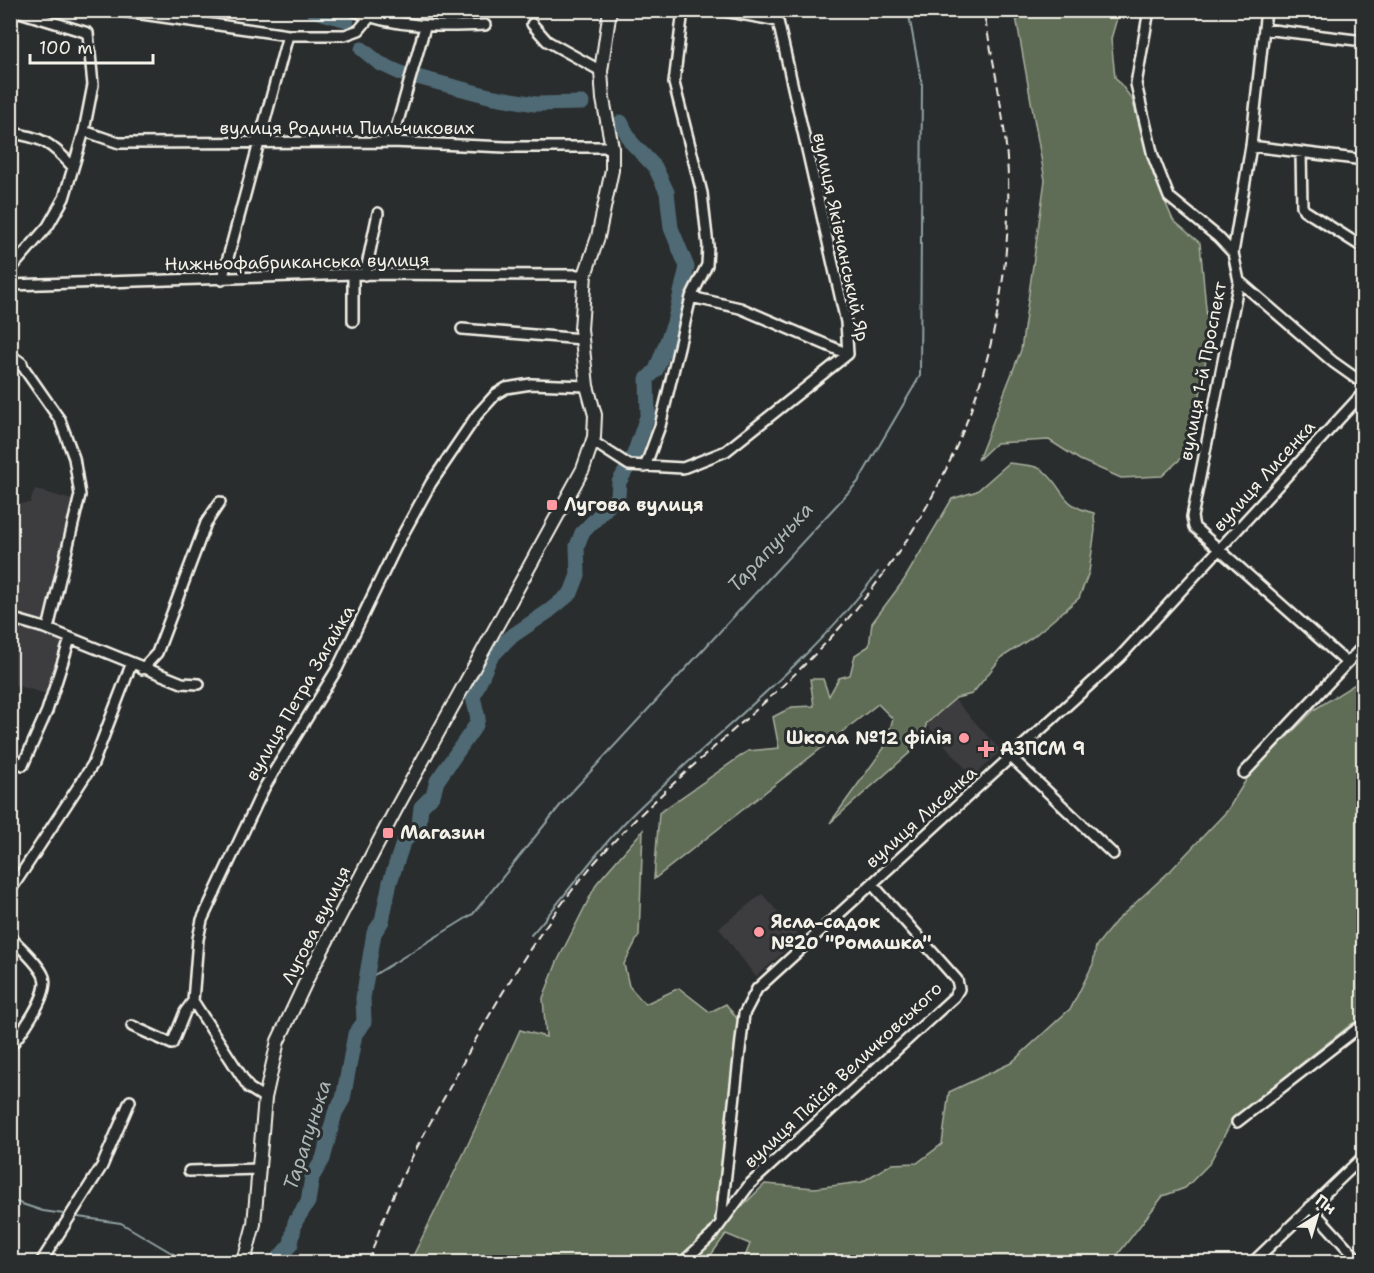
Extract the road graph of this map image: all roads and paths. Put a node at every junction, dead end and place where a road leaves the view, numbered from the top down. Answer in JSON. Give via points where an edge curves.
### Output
{"nodes":[{"id":1,"x":13,"y":10,"type":"edge"},
{"id":2,"x":352,"y":10,"type":"edge"},
{"id":3,"x":610,"y":10,"type":"edge"},
{"id":4,"x":683,"y":10,"type":"edge"},
{"id":5,"x":719,"y":10,"type":"edge"},
{"id":6,"x":1149,"y":10,"type":"edge"},
{"id":7,"x":1266,"y":10,"type":"edge"},
{"id":8,"x":121,"y":11,"type":"edge"},
{"id":9,"x":369,"y":18,"type":"junction"},
{"id":10,"x":532,"y":24,"type":"dead end"},
{"id":11,"x":485,"y":26,"type":"dead end"},
{"id":12,"x":425,"y":27,"type":"junction"},
{"id":13,"x":1264,"y":29,"type":"junction"},
{"id":14,"x":288,"y":35,"type":"junction"},
{"id":15,"x":1364,"y":40,"type":"edge"},
{"id":16,"x":601,"y":71,"type":"junction"},
{"id":17,"x":84,"y":131,"type":"junction"},
{"id":18,"x":10,"y":134,"type":"edge"},
{"id":19,"x":392,"y":142,"type":"junction"},
{"id":20,"x":259,"y":144,"type":"junction"},
{"id":21,"x":1251,"y":146,"type":"junction"},
{"id":22,"x":612,"y":147,"type":"junction"},
{"id":23,"x":1301,"y":153,"type":"junction"},
{"id":24,"x":1364,"y":160,"type":"edge"},
{"id":25,"x":72,"y":166,"type":"junction"},
{"id":26,"x":378,"y":213,"type":"dead end"},
{"id":27,"x":1364,"y":248,"type":"edge"},
{"id":28,"x":1233,"y":253,"type":"junction"},
{"id":29,"x":10,"y":270,"type":"edge"},
{"id":30,"x":353,"y":274,"type":"junction"},
{"id":31,"x":365,"y":275,"type":"junction"},
{"id":32,"x":585,"y":275,"type":"junction"},
{"id":33,"x":222,"y":280,"type":"junction"},
{"id":34,"x":1239,"y":281,"type":"junction"},
{"id":35,"x":10,"y":285,"type":"edge"},
{"id":36,"x":691,"y":297,"type":"junction"},
{"id":37,"x":353,"y":321,"type":"dead end"},
{"id":38,"x":462,"y":329,"type":"dead end"},
{"id":39,"x":582,"y":339,"type":"junction"},
{"id":40,"x":848,"y":354,"type":"junction"},
{"id":41,"x":16,"y":360,"type":"edge"},
{"id":42,"x":1364,"y":384,"type":"edge"},
{"id":43,"x":587,"y":386,"type":"junction"},
{"id":44,"x":1364,"y":392,"type":"edge"},
{"id":45,"x":592,"y":441,"type":"junction"},
{"id":46,"x":645,"y":467,"type":"junction"},
{"id":47,"x":220,"y":502,"type":"dead end"},
{"id":48,"x":1219,"y":549,"type":"junction"},
{"id":49,"x":10,"y":618,"type":"edge"},
{"id":50,"x":48,"y":629,"type":"junction"},
{"id":51,"x":70,"y":639,"type":"junction"},
{"id":52,"x":1364,"y":645,"type":"edge"},
{"id":53,"x":1347,"y":663,"type":"junction"},
{"id":54,"x":131,"y":665,"type":"junction"},
{"id":55,"x":142,"y":669,"type":"junction"},
{"id":56,"x":199,"y":684,"type":"dead end"},
{"id":57,"x":10,"y":757,"type":"edge"},
{"id":58,"x":1011,"y":757,"type":"junction"},
{"id":59,"x":1244,"y":773,"type":"dead end"},
{"id":60,"x":1113,"y":855,"type":"dead end"},
{"id":61,"x":872,"y":884,"type":"junction"},
{"id":62,"x":10,"y":891,"type":"edge"},
{"id":63,"x":10,"y":937,"type":"edge"},
{"id":64,"x":192,"y":1001,"type":"junction"},
{"id":65,"x":132,"y":1026,"type":"dead end"},
{"id":66,"x":1364,"y":1035,"type":"edge"},
{"id":67,"x":10,"y":1047,"type":"edge"},
{"id":68,"x":265,"y":1098,"type":"junction"},
{"id":69,"x":130,"y":1101,"type":"dead end"},
{"id":70,"x":1237,"y":1122,"type":"dead end"},
{"id":71,"x":1364,"y":1155,"type":"edge"},
{"id":72,"x":259,"y":1168,"type":"junction"},
{"id":73,"x":189,"y":1171,"type":"dead end"},
{"id":74,"x":1310,"y":1207,"type":"junction"},
{"id":75,"x":721,"y":1219,"type":"junction"},
{"id":76,"x":41,"y":1263,"type":"edge"},
{"id":77,"x":240,"y":1263,"type":"edge"},
{"id":78,"x":683,"y":1263,"type":"edge"},
{"id":79,"x":1253,"y":1263,"type":"edge"},
{"id":80,"x":1360,"y":1263,"type":"edge"}],
"edges":[{"from":1,"to":17,"type":"street","via":[[88,33],[93,85]]},
{"from":2,"to":9,"type":"street"},
{"from":3,"to":16,"type":"street","name":"Лугова вулиця"},
{"from":4,"to":36,"type":"street","via":[[674,83],[702,193],[708,246],[707,265]]},
{"from":5,"to":40,"type":"street","name":"вулиця Яківчанський Яр","via":[[778,21],[846,322]]},
{"from":6,"to":28,"type":"street","via":[[1136,84],[1153,156],[1169,197]]},
{"from":7,"to":13,"type":"street","name":"вулиця 1-й Проспект"},
{"from":8,"to":14,"type":"street"},
{"from":9,"to":12,"type":"street"},
{"from":9,"to":14,"type":"street","via":[[359,30],[345,35]]},
{"from":10,"to":16,"type":"street","via":[[547,41]]},
{"from":11,"to":12,"type":"street"},
{"from":12,"to":19,"type":"street"},
{"from":13,"to":15,"type":"street"},
{"from":13,"to":21,"type":"street","name":"вулиця 1-й Проспект"},
{"from":14,"to":20,"type":"street"},
{"from":16,"to":22,"type":"street","name":"Лугова вулиця"},
{"from":17,"to":20,"type":"street","name":"вулиця Родини Пильчикових","via":[[119,143]]},
{"from":17,"to":25,"type":"street"},
{"from":18,"to":25,"type":"street","via":[[42,140]]},
{"from":19,"to":20,"type":"street","name":"вулиця Родини Пильчикових"},
{"from":19,"to":22,"type":"street","name":"вулиця Родини Пильчикових"},
{"from":20,"to":33,"type":"street"},
{"from":21,"to":23,"type":"street"},
{"from":21,"to":28,"type":"street","name":"вулиця 1-й Проспект"},
{"from":22,"to":32,"type":"street","name":"Лугова вулиця","via":[[609,187]]},
{"from":23,"to":24,"type":"street"},
{"from":23,"to":27,"type":"street","via":[[1304,210]]},
{"from":25,"to":29,"type":"street","via":[[64,198],[48,226]]},
{"from":26,"to":31,"type":"street"},
{"from":28,"to":34,"type":"street","name":"вулиця 1-й Проспект"},
{"from":30,"to":31,"type":"street","name":"Нижньофабриканська вулиця"},
{"from":30,"to":33,"type":"street","name":"Нижньофабриканська вулиця"},
{"from":30,"to":37,"type":"street"},
{"from":31,"to":32,"type":"street","name":"Нижньофабриканська вулиця"},
{"from":32,"to":39,"type":"street","name":"Лугова вулиця"},
{"from":33,"to":35,"type":"street","name":"Нижньофабриканська вулиця"},
{"from":34,"to":42,"type":"street"},
{"from":34,"to":48,"type":"street","name":"вулиця 1-й Проспект","via":[[1192,517],[1194,527]]},
{"from":36,"to":40,"type":"street","via":[[741,308]]},
{"from":36,"to":46,"type":"street","via":[[660,426]]},
{"from":38,"to":39,"type":"street"},
{"from":39,"to":43,"type":"street","name":"Лугова вулиця"},
{"from":40,"to":46,"type":"street","name":"вулиця Яківчанський Яр","via":[[726,451],[683,468]]},
{"from":41,"to":50,"type":"street","via":[[60,420],[74,458],[80,495]]},
{"from":43,"to":45,"type":"street","name":"Лугова вулиця","via":[[595,415]]},
{"from":43,"to":64,"type":"street","name":"вулиця Петра Загайка","via":[[531,384],[506,388],[496,394],[431,483],[337,669],[264,788],[202,920]]},
{"from":44,"to":48,"type":"street","name":"вулиця Лисенка"},
{"from":45,"to":46,"type":"street","name":"вулиця Яківчанський Яр","via":[[629,465]]},
{"from":45,"to":68,"type":"street","name":"Лугова вулиця","via":[[584,469],[310,973],[278,1041]]},
{"from":47,"to":55,"type":"street","via":[[206,523],[157,653]]},
{"from":48,"to":53,"type":"street","name":"вулиця 1-й Проспект"},
{"from":48,"to":58,"type":"street","name":"вулиця Лисенка","via":[[1120,657]]},
{"from":49,"to":50,"type":"street"},
{"from":50,"to":51,"type":"street"},
{"from":51,"to":54,"type":"street"},
{"from":51,"to":57,"type":"street","via":[[47,711],[23,765]]},
{"from":52,"to":53,"type":"street"},
{"from":53,"to":59,"type":"street"},
{"from":54,"to":55,"type":"street"},
{"from":54,"to":62,"type":"street","via":[[93,764]]},
{"from":55,"to":56,"type":"street","via":[[182,683]]},
{"from":58,"to":60,"type":"street"},
{"from":58,"to":61,"type":"street","name":"вулиця Лисенка"},
{"from":61,"to":75,"type":"street","name":"вулиця Лисенка","via":[[757,988],[749,1001],[744,1014]]},
{"from":61,"to":75,"type":"street","name":"вулиця Паїсія Величковського","via":[[957,980],[959,988],[954,997],[750,1185]]},
{"from":63,"to":67,"type":"street","via":[[44,976],[45,987],[31,1018]]},
{"from":64,"to":65,"type":"street","via":[[172,1044]]},
{"from":64,"to":68,"type":"street","via":[[249,1088]]},
{"from":66,"to":70,"type":"street","via":[[1357,1029]]},
{"from":68,"to":72,"type":"street","name":"Лугова вулиця"},
{"from":69,"to":76,"type":"street","via":[[102,1166]]},
{"from":71,"to":74,"type":"street"},
{"from":72,"to":73,"type":"street"},
{"from":72,"to":77,"type":"street","name":"Лугова вулиця","via":[[254,1224]]},
{"from":74,"to":79,"type":"street"},
{"from":74,"to":80,"type":"street"},
{"from":75,"to":78,"type":"street","name":"вулиця Паїсія Величковського"}]}
